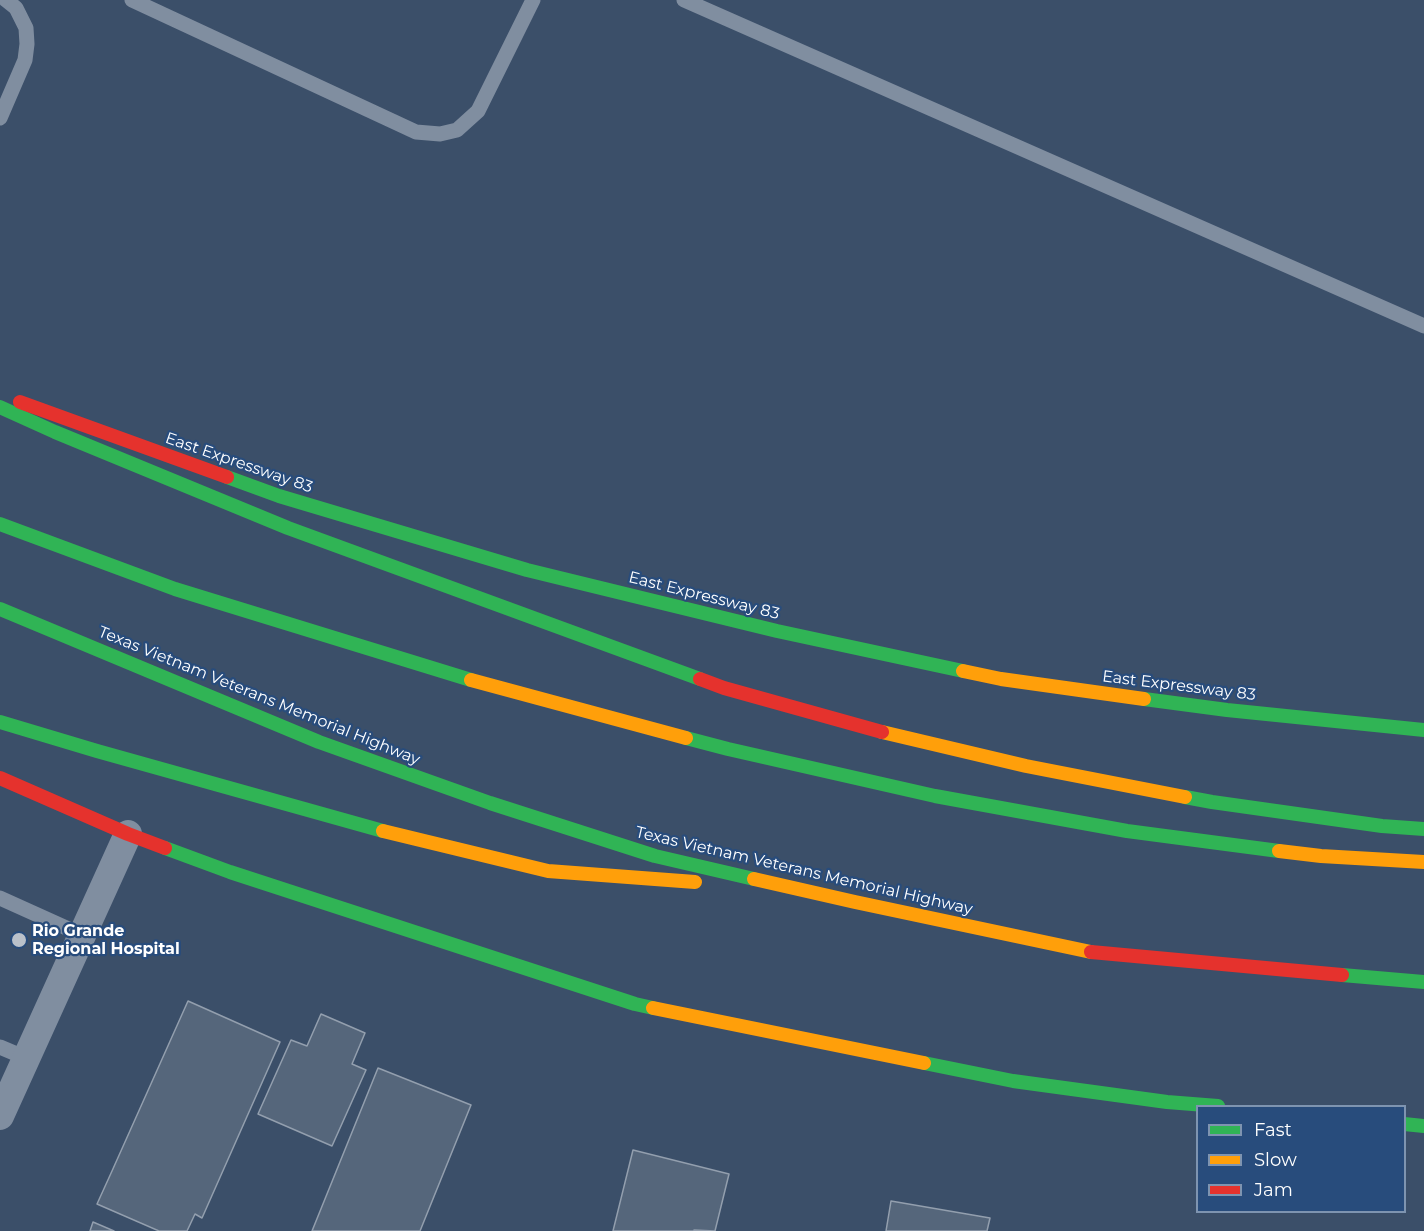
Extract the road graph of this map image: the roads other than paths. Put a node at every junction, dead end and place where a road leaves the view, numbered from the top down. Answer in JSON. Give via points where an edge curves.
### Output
{"nodes":[{"id":1,"x":6,"y":0,"type":"edge"},
{"id":2,"x":132,"y":0,"type":"edge"},
{"id":3,"x":533,"y":0,"type":"edge"},
{"id":4,"x":684,"y":0,"type":"edge"},
{"id":5,"x":0,"y":118,"type":"edge"},
{"id":6,"x":1424,"y":326,"type":"edge"},
{"id":7,"x":0,"y":394,"type":"edge"},
{"id":8,"x":0,"y":406,"type":"edge"},
{"id":9,"x":0,"y":524,"type":"edge"},
{"id":10,"x":0,"y":609,"type":"edge"},
{"id":11,"x":0,"y":722,"type":"edge"},
{"id":12,"x":1424,"y":730,"type":"edge"},
{"id":13,"x":0,"y":778,"type":"edge"},
{"id":14,"x":1424,"y":829,"type":"edge"},
{"id":15,"x":128,"y":834,"type":"junction"},
{"id":16,"x":1424,"y":862,"type":"edge"},
{"id":17,"x":801,"y":890,"type":"junction"},
{"id":18,"x":0,"y":898,"type":"edge"},
{"id":19,"x":82,"y":936,"type":"junction"},
{"id":20,"x":1424,"y":982,"type":"edge"},
{"id":21,"x":0,"y":1047,"type":"edge"},
{"id":22,"x":26,"y":1058,"type":"junction"},
{"id":23,"x":1198,"y":1105,"type":"edge"},
{"id":24,"x":0,"y":1116,"type":"edge"},
{"id":25,"x":1406,"y":1124,"type":"edge"},
{"id":26,"x":1424,"y":1126,"type":"edge"}],
"edges":[{"from":1,"to":5,"type":"lane","via":[[16,8],[26,28],[27,44],[25,60]]},
{"from":2,"to":3,"type":"lane","via":[[416,132],[440,134],[457,130],[478,111]]},
{"from":4,"to":6,"type":"lane"},
{"from":7,"to":12,"type":"main road","name":"East Expressway 83","via":[[279,496],[526,570],[777,631],[1001,680],[1227,710]]},
{"from":8,"to":14,"type":"main road","via":[[288,528],[724,688],[865,728],[1026,766],[1212,802]]},
{"from":9,"to":16,"type":"main road","via":[[175,589],[452,675],[728,748],[935,796],[1127,831],[1321,856]]},
{"from":10,"to":17,"type":"main road","name":"Texas Vietnam Veterans Memorial Highway","via":[[319,742],[490,803],[655,856]]},
{"from":11,"to":17,"type":"main road","via":[[405,837],[548,871]]},
{"from":13,"to":15,"type":"main road"},
{"from":15,"to":19,"type":"street"},
{"from":15,"to":23,"type":"main road","via":[[241,876],[652,1008],[1013,1081]]},
{"from":17,"to":20,"type":"main road","name":"Texas Vietnam Veterans Memorial Highway","via":[[1091,952]]},
{"from":18,"to":19,"type":"lane"},
{"from":19,"to":22,"type":"street"},
{"from":21,"to":22,"type":"lane"},
{"from":22,"to":24,"type":"street"},
{"from":25,"to":26,"type":"main road"}]}
